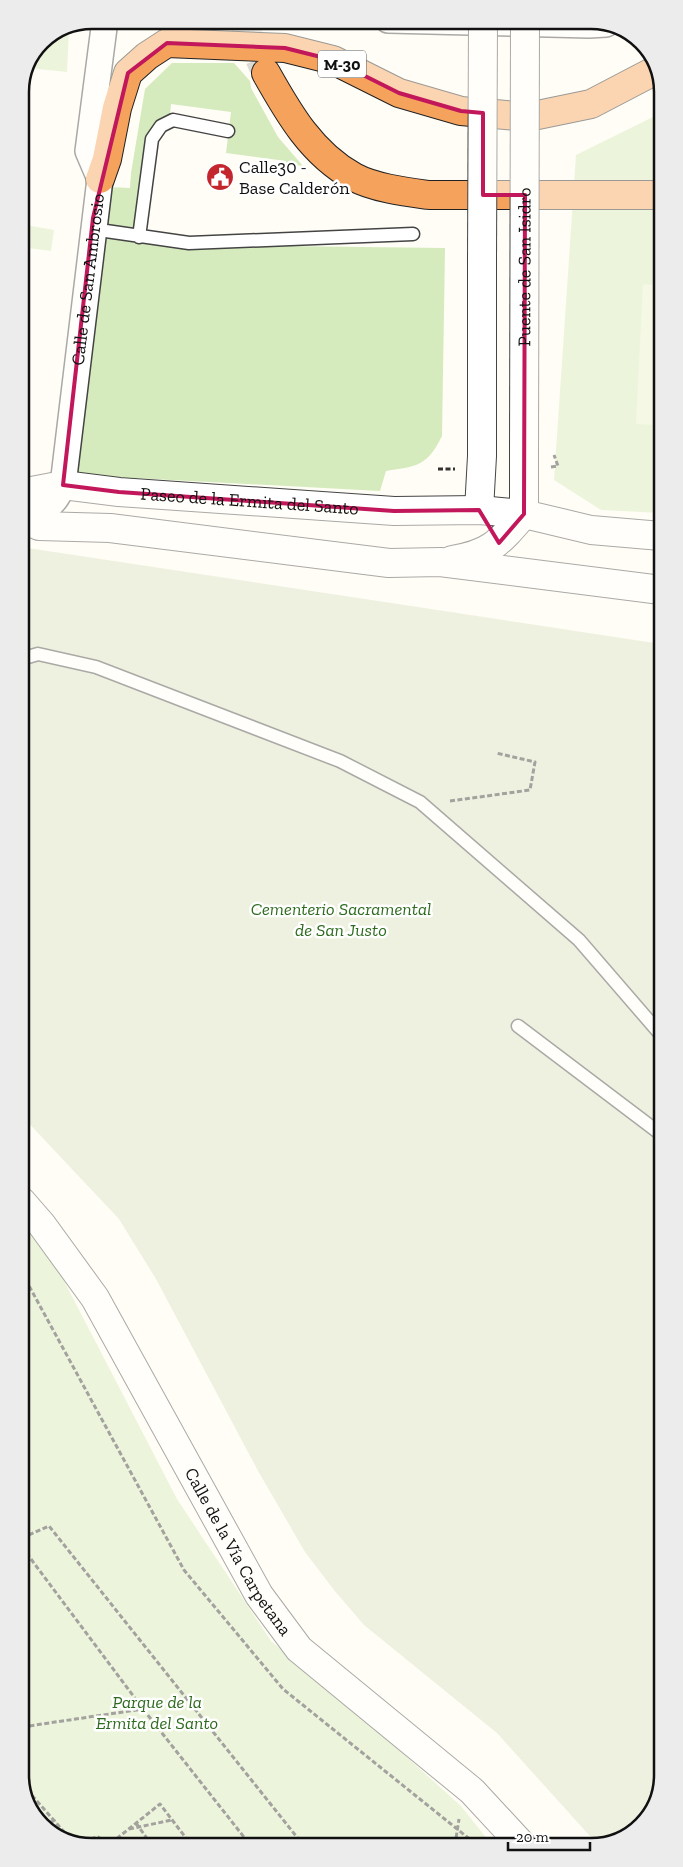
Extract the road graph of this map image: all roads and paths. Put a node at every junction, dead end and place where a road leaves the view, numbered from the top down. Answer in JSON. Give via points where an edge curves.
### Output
{"nodes":[{"id":1,"x":104,"y":29,"type":"edge"},
{"id":2,"x":483,"y":29,"type":"edge"},
{"id":3,"x":525,"y":29,"type":"edge"},
{"id":4,"x":266,"y":73,"type":"tunnel mouth"},
{"id":5,"x":651,"y":73,"type":"edge"},
{"id":6,"x":228,"y":131,"type":"dead end"},
{"id":7,"x":100,"y":180,"type":"junction"},
{"id":8,"x":654,"y":195,"type":"edge"},
{"id":9,"x":92,"y":229,"type":"junction"},
{"id":10,"x":413,"y":234,"type":"dead end"},
{"id":11,"x":139,"y":237,"type":"junction"},
{"id":12,"x":554,"y":455,"type":"dead end"},
{"id":13,"x":558,"y":466,"type":"dead end"},
{"id":14,"x":63,"y":484,"type":"junction"},
{"id":15,"x":29,"y":491,"type":"edge"},
{"id":16,"x":479,"y":510,"type":"junction"},
{"id":17,"x":524,"y":514,"type":"junction"},
{"id":18,"x":29,"y":515,"type":"edge"},
{"id":19,"x":29,"y":521,"type":"edge"},
{"id":20,"x":654,"y":535,"type":"edge"},
{"id":21,"x":499,"y":543,"type":"junction"},
{"id":22,"x":440,"y":562,"type":"junction"},
{"id":23,"x":547,"y":576,"type":"junction"},
{"id":24,"x":654,"y":589,"type":"edge"},
{"id":25,"x":29,"y":657,"type":"edge"},
{"id":26,"x":496,"y":754,"type":"dead end"},
{"id":27,"x":455,"y":801,"type":"dead end"},
{"id":28,"x":518,"y":1026,"type":"dead end"},
{"id":29,"x":654,"y":1027,"type":"edge"},
{"id":30,"x":654,"y":1129,"type":"edge"},
{"id":31,"x":29,"y":1210,"type":"edge"},
{"id":32,"x":29,"y":1535,"type":"edge"},
{"id":33,"x":29,"y":1556,"type":"edge"},
{"id":34,"x":144,"y":1709,"type":"junction"},
{"id":35,"x":29,"y":1726,"type":"edge"},
{"id":36,"x":32,"y":1795,"type":"edge"},
{"id":37,"x":172,"y":1820,"type":"junction"},
{"id":38,"x":56,"y":1821,"type":"junction"},
{"id":39,"x":49,"y":1822,"type":"edge"},
{"id":40,"x":136,"y":1823,"type":"junction"},
{"id":41,"x":139,"y":1828,"type":"junction"},
{"id":42,"x":128,"y":1829,"type":"junction"},
{"id":43,"x":65,"y":1832,"type":"edge"},
{"id":44,"x":119,"y":1838,"type":"edge"},
{"id":45,"x":147,"y":1838,"type":"edge"},
{"id":46,"x":186,"y":1838,"type":"edge"},
{"id":47,"x":245,"y":1838,"type":"edge"},
{"id":48,"x":298,"y":1838,"type":"edge"},
{"id":49,"x":516,"y":1838,"type":"edge"}],
"edges":[{"from":1,"to":7,"type":"street","name":"Calle de San Ambrosio","via":[[88,151]]},
{"from":2,"to":16,"type":"street","bridge":true,"via":[[482,456]]},
{"from":3,"to":17,"type":"street","name":"Puente de San Isidro","bridge":true},
{"from":4,"to":8,"type":"highway","via":[[289,114],[322,155],[356,178],[400,191],[429,195]]},
{"from":5,"to":7,"type":"highway","number":"M-30","via":[[591,104],[528,117],[461,111],[399,93],[333,60],[284,48],[167,44],[128,73]]},
{"from":6,"to":11,"type":"lane","via":[[173,120],[161,126],[152,139]]},
{"from":7,"to":9,"type":"street","name":"Calle de San Ambrosio"},
{"from":9,"to":11,"type":"lane"},
{"from":9,"to":14,"type":"street","name":"Calle de San Ambrosio"},
{"from":10,"to":11,"type":"lane","via":[[189,243]]},
{"from":12,"to":13,"type":"path"},
{"from":14,"to":15,"type":"street","name":"Paseo de la Ermita del Santo"},
{"from":14,"to":16,"type":"street","name":"Paseo de la Ermita del Santo","via":[[119,492],[394,511]]},
{"from":14,"to":18,"type":"street","name":"Calle de San Ambrosio","via":[[56,500],[45,510]]},
{"from":16,"to":17,"type":"street","name":"Paseo de la Ermita del Santo"},
{"from":16,"to":21,"type":"street"},
{"from":17,"to":20,"type":"street","name":"Paseo de la Ermita del Santo","via":[[591,530]]},
{"from":17,"to":21,"type":"street"},
{"from":19,"to":22,"type":"street","via":[[39,526],[110,528],[177,535],[389,564]]},
{"from":21,"to":22,"type":"street","via":[[474,556]]},
{"from":21,"to":23,"type":"street","via":[[519,563]]},
{"from":22,"to":23,"type":"street"},
{"from":23,"to":24,"type":"street"},
{"from":25,"to":29,"type":"lane","via":[[38,654],[96,667],[340,761],[420,802],[579,940]]},
{"from":26,"to":27,"type":"path","via":[[535,762],[530,790]]},
{"from":28,"to":30,"type":"lane"},
{"from":31,"to":49,"type":"street","name":"Calle de la Vía Carpetana","via":[[95,1298],[259,1595],[299,1650],[472,1791]]},
{"from":32,"to":48,"type":"path","via":[[50,1526]]},
{"from":33,"to":34,"type":"path"},
{"from":34,"to":35,"type":"path"},
{"from":34,"to":47,"type":"path"},
{"from":36,"to":38,"type":"path"},
{"from":37,"to":40,"type":"path","via":[[160,1804]]},
{"from":37,"to":41,"type":"path"},
{"from":37,"to":46,"type":"path"},
{"from":38,"to":39,"type":"path"},
{"from":38,"to":43,"type":"path"},
{"from":40,"to":41,"type":"path"},
{"from":40,"to":42,"type":"path"},
{"from":41,"to":42,"type":"path"},
{"from":41,"to":45,"type":"path"},
{"from":42,"to":44,"type":"path"}]}
